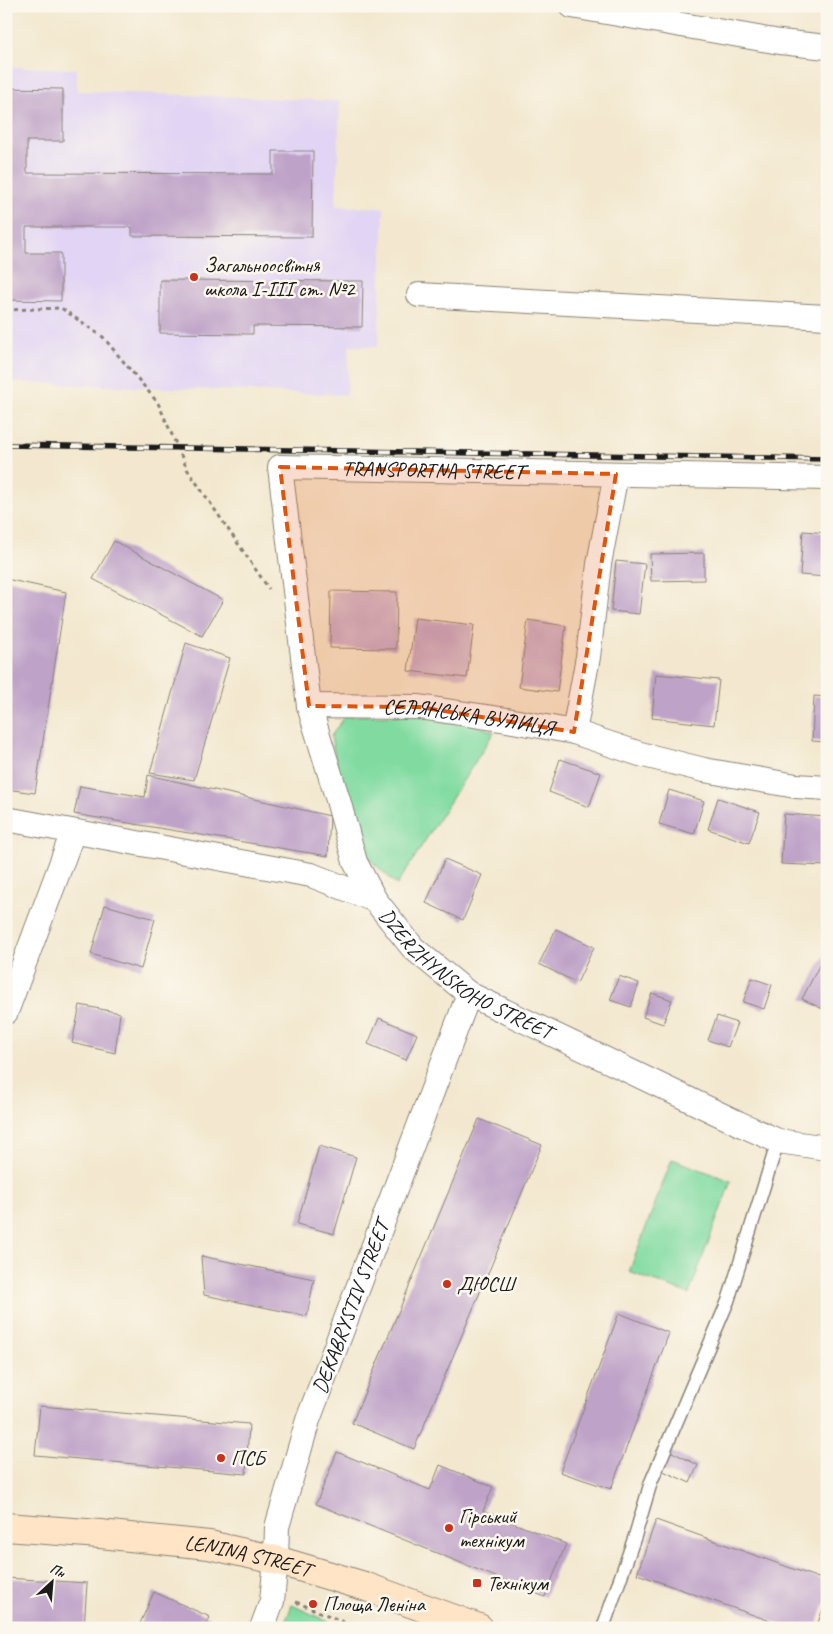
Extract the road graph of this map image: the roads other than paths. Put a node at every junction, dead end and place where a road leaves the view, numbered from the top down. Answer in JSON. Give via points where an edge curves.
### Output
{"nodes":[{"id":1,"x":572,"y":6,"type":"edge"},
{"id":2,"x":827,"y":47,"type":"edge"},
{"id":3,"x":420,"y":295,"type":"dead end"},
{"id":4,"x":827,"y":317,"type":"edge"},
{"id":5,"x":616,"y":474,"type":"junction"},
{"id":6,"x":827,"y":478,"type":"edge"},
{"id":7,"x":309,"y":706,"type":"junction"},
{"id":8,"x":574,"y":732,"type":"junction"},
{"id":9,"x":827,"y":788,"type":"edge"},
{"id":10,"x":6,"y":819,"type":"edge"},
{"id":11,"x":73,"y":832,"type":"junction"},
{"id":12,"x":375,"y":900,"type":"junction"},
{"id":13,"x":469,"y":994,"type":"junction"},
{"id":14,"x":6,"y":1012,"type":"edge"},
{"id":15,"x":778,"y":1141,"type":"junction"},
{"id":16,"x":827,"y":1148,"type":"edge"},
{"id":17,"x":6,"y":1527,"type":"edge"},
{"id":18,"x":276,"y":1560,"type":"junction"},
{"id":19,"x":262,"y":1628,"type":"edge"},
{"id":20,"x":479,"y":1628,"type":"edge"},
{"id":21,"x":602,"y":1628,"type":"edge"}],
"edges":[{"from":1,"to":2,"type":"street","via":[[780,42]]},
{"from":3,"to":4,"type":"street"},
{"from":5,"to":6,"type":"street","name":"TRANSPORTNA STREET"},
{"from":5,"to":7,"type":"street","name":"TRANSPORTNA STREET","via":[[280,467]]},
{"from":5,"to":8,"type":"street"},
{"from":7,"to":8,"type":"street","name":"СЕЛЯНСЬКА ВУЛИЦЯ","via":[[419,707]]},
{"from":7,"to":12,"type":"street","via":[[355,862]]},
{"from":8,"to":9,"type":"street","name":"СЕЛЯНСЬКА ВУЛИЦЯ","via":[[640,754],[704,770],[796,786]]},
{"from":10,"to":11,"type":"street","name":"DZERZHYNSKOHO STREET"},
{"from":11,"to":12,"type":"street","name":"DZERZHYNSKOHO STREET","via":[[311,875]]},
{"from":11,"to":14,"type":"street"},
{"from":12,"to":13,"type":"street","name":"DZERZHYNSKOHO STREET","via":[[414,948]]},
{"from":13,"to":15,"type":"street","name":"DZERZHYNSKOHO STREET"},
{"from":13,"to":18,"type":"street","name":"DEKABRYSTIV STREET","via":[[308,1420],[277,1527]]},
{"from":15,"to":16,"type":"street","name":"DZERZHYNSKOHO STREET"},
{"from":15,"to":21,"type":"lane","via":[[728,1301],[651,1482]]},
{"from":17,"to":18,"type":"main road","name":"LENINA STREET","via":[[209,1545]]},
{"from":18,"to":19,"type":"street","name":"DEKABRYSTIV STREET","via":[[272,1600]]},
{"from":18,"to":20,"type":"main road","name":"LENINA STREET","via":[[364,1586]]}]}
